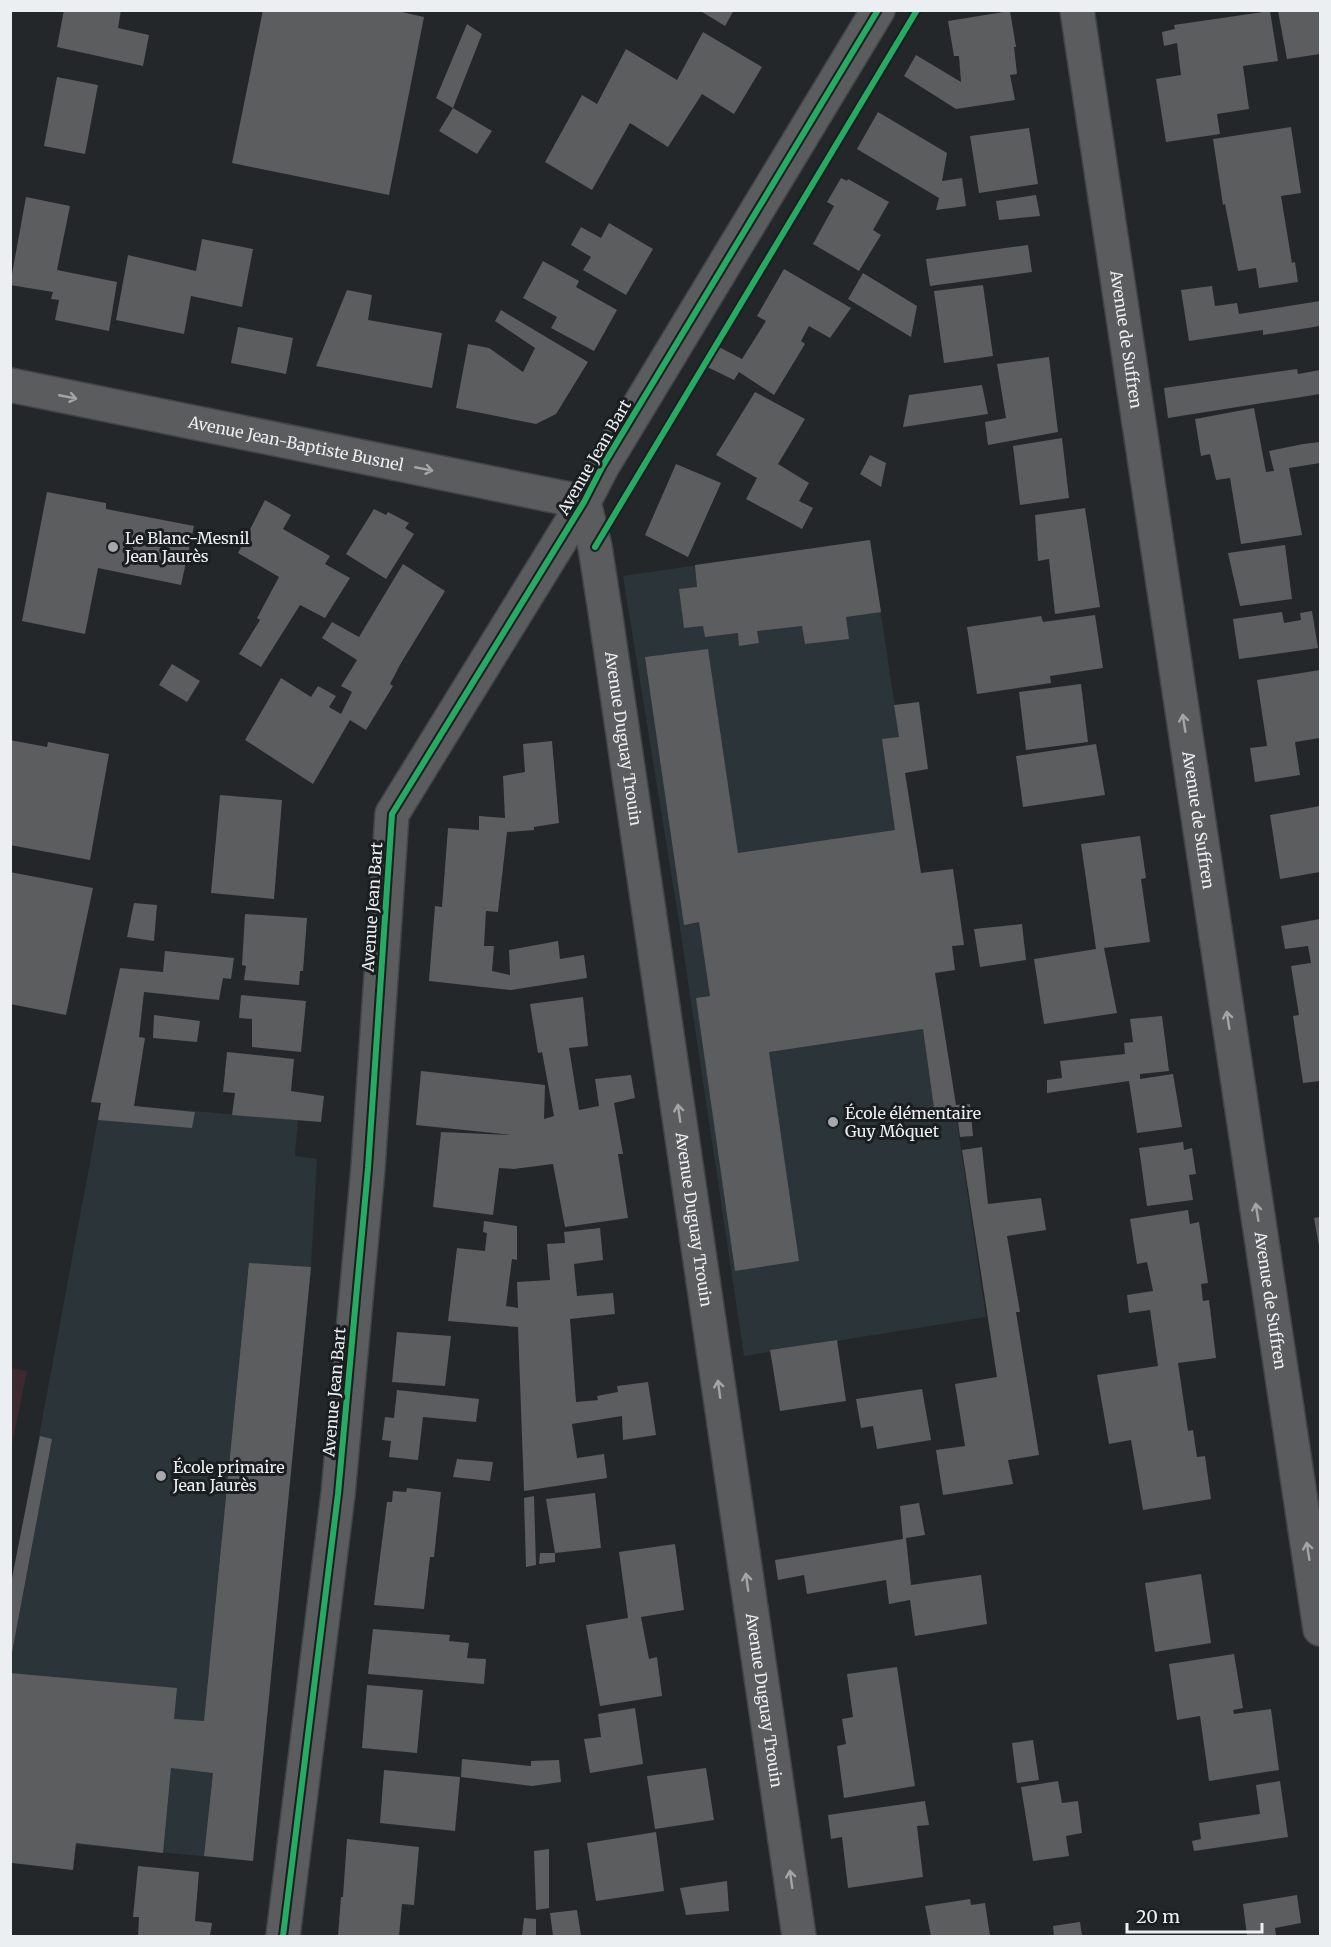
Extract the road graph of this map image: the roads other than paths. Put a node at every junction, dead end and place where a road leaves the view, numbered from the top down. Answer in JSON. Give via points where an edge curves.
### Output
{"nodes":[{"id":1,"x":878,"y":10,"type":"edge"},
{"id":2,"x":1077,"y":10,"type":"edge"},
{"id":3,"x":10,"y":385,"type":"edge"},
{"id":4,"x":584,"y":502,"type":"junction"},
{"id":5,"x":1320,"y":1629,"type":"edge"},
{"id":6,"x":283,"y":1936,"type":"edge"},
{"id":7,"x":799,"y":1936,"type":"edge"}],
"edges":[{"from":1,"to":4,"type":"street","name":"Avenue Jean Bart"},
{"from":5,"to":2,"type":"street","name":"Avenue de Suffren","one_way":true},
{"from":3,"to":4,"type":"street","name":"Avenue Jean-Baptiste Busnel","one_way":true},
{"from":4,"to":6,"type":"street","name":"Avenue Jean Bart","via":[[392,814],[368,1168],[338,1494]]},
{"from":7,"to":4,"type":"street","name":"Avenue Duguay Trouin","one_way":true,"via":[[605,611]]}]}
